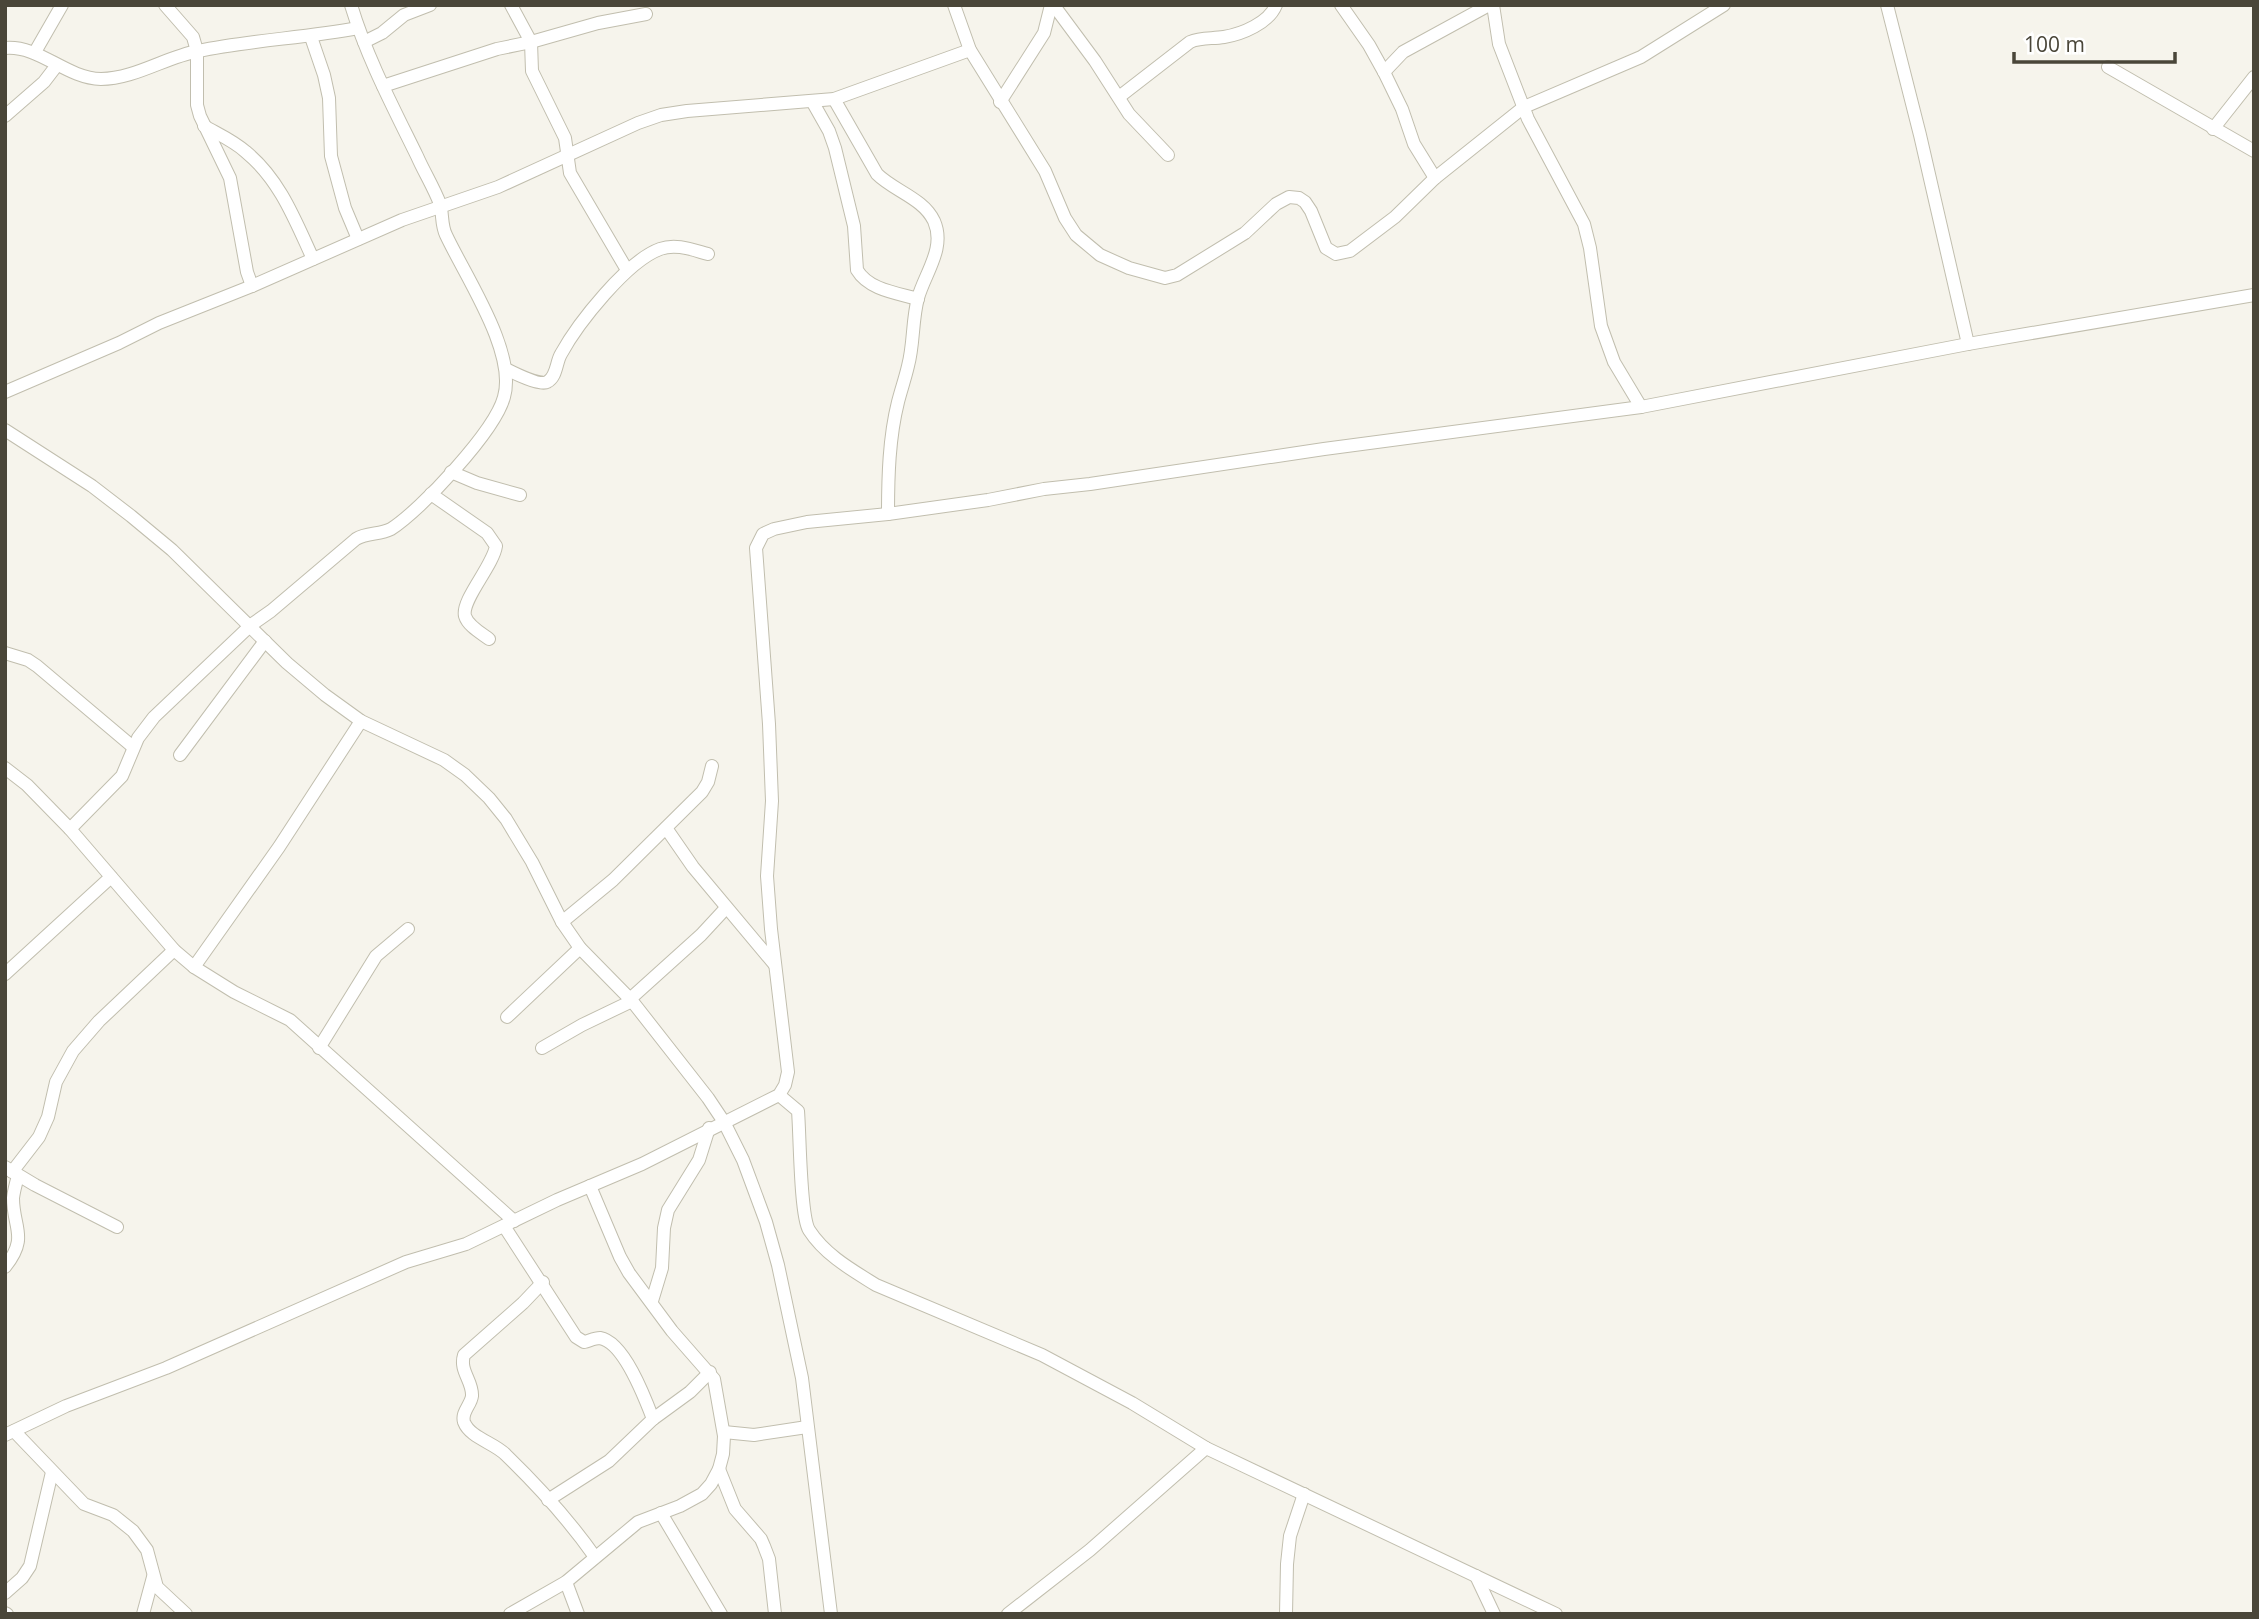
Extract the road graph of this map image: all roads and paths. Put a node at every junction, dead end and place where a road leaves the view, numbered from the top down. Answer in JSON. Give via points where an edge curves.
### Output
{"nodes":[{"id":1,"x":62,"y":5,"type":"edge"},
{"id":2,"x":165,"y":5,"type":"edge"},
{"id":3,"x":351,"y":5,"type":"edge"},
{"id":4,"x":430,"y":5,"type":"edge"},
{"id":5,"x":512,"y":5,"type":"edge"},
{"id":6,"x":954,"y":5,"type":"edge"},
{"id":7,"x":1276,"y":5,"type":"edge"},
{"id":8,"x":1341,"y":5,"type":"edge"},
{"id":9,"x":1491,"y":5,"type":"edge"},
{"id":10,"x":1724,"y":5,"type":"edge"},
{"id":11,"x":1887,"y":5,"type":"edge"},
{"id":12,"x":1055,"y":6,"type":"edge"},
{"id":13,"x":646,"y":15,"type":"dead end"},
{"id":14,"x":358,"y":28,"type":"junction"},
{"id":15,"x":311,"y":37,"type":"junction"},
{"id":16,"x":364,"y":42,"type":"junction"},
{"id":17,"x":531,"y":43,"type":"junction"},
{"id":18,"x":6,"y":45,"type":"edge"},
{"id":19,"x":970,"y":50,"type":"junction"},
{"id":20,"x":197,"y":51,"type":"junction"},
{"id":21,"x":35,"y":52,"type":"junction"},
{"id":22,"x":57,"y":65,"type":"junction"},
{"id":23,"x":2108,"y":68,"type":"dead end"},
{"id":24,"x":1384,"y":72,"type":"junction"},
{"id":25,"x":2254,"y":77,"type":"edge"},
{"id":26,"x":383,"y":86,"type":"junction"},
{"id":27,"x":1119,"y":97,"type":"junction"},
{"id":28,"x":834,"y":99,"type":"junction"},
{"id":29,"x":812,"y":100,"type":"junction"},
{"id":30,"x":1000,"y":102,"type":"junction"},
{"id":31,"x":1524,"y":107,"type":"junction"},
{"id":32,"x":5,"y":116,"type":"edge"},
{"id":33,"x":204,"y":126,"type":"junction"},
{"id":34,"x":2213,"y":129,"type":"junction"},
{"id":35,"x":2254,"y":151,"type":"edge"},
{"id":36,"x":566,"y":154,"type":"junction"},
{"id":37,"x":1168,"y":155,"type":"dead end"},
{"id":38,"x":1435,"y":178,"type":"junction"},
{"id":39,"x":441,"y":207,"type":"junction"},
{"id":40,"x":358,"y":239,"type":"junction"},
{"id":41,"x":708,"y":254,"type":"dead end"},
{"id":42,"x":313,"y":259,"type":"junction"},
{"id":43,"x":627,"y":270,"type":"junction"},
{"id":44,"x":252,"y":286,"type":"junction"},
{"id":45,"x":2254,"y":295,"type":"edge"},
{"id":46,"x":918,"y":299,"type":"junction"},
{"id":47,"x":1968,"y":344,"type":"junction"},
{"id":48,"x":506,"y":369,"type":"junction"},
{"id":49,"x":5,"y":392,"type":"edge"},
{"id":50,"x":1640,"y":407,"type":"junction"},
{"id":51,"x":5,"y":430,"type":"edge"},
{"id":52,"x":451,"y":472,"type":"junction"},
{"id":53,"x":431,"y":494,"type":"junction"},
{"id":54,"x":520,"y":495,"type":"dead end"},
{"id":55,"x":888,"y":514,"type":"junction"},
{"id":56,"x":250,"y":625,"type":"junction"},
{"id":57,"x":489,"y":639,"type":"dead end"},
{"id":58,"x":265,"y":640,"type":"junction"},
{"id":59,"x":5,"y":653,"type":"edge"},
{"id":60,"x":361,"y":721,"type":"junction"},
{"id":61,"x":134,"y":747,"type":"junction"},
{"id":62,"x":180,"y":755,"type":"dead end"},
{"id":63,"x":712,"y":766,"type":"dead end"},
{"id":64,"x":5,"y":768,"type":"edge"},
{"id":65,"x":666,"y":828,"type":"junction"},
{"id":66,"x":70,"y":829,"type":"junction"},
{"id":67,"x":110,"y":877,"type":"junction"},
{"id":68,"x":726,"y":908,"type":"junction"},
{"id":69,"x":562,"y":922,"type":"junction"},
{"id":70,"x":408,"y":929,"type":"dead end"},
{"id":71,"x":580,"y":948,"type":"junction"},
{"id":72,"x":174,"y":950,"type":"junction"},
{"id":73,"x":775,"y":965,"type":"junction"},
{"id":74,"x":194,"y":967,"type":"junction"},
{"id":75,"x":5,"y":974,"type":"edge"},
{"id":76,"x":631,"y":1000,"type":"junction"},
{"id":77,"x":507,"y":1017,"type":"dead end"},
{"id":78,"x":319,"y":1048,"type":"junction"},
{"id":79,"x":542,"y":1048,"type":"dead end"},
{"id":80,"x":779,"y":1095,"type":"junction"},
{"id":81,"x":724,"y":1122,"type":"junction"},
{"id":82,"x":709,"y":1129,"type":"junction"},
{"id":83,"x":12,"y":1172,"type":"edge"},
{"id":84,"x":590,"y":1186,"type":"junction"},
{"id":85,"x":509,"y":1223,"type":"junction"},
{"id":86,"x":117,"y":1227,"type":"dead end"},
{"id":87,"x":5,"y":1267,"type":"edge"},
{"id":88,"x":542,"y":1282,"type":"junction"},
{"id":89,"x":652,"y":1301,"type":"junction"},
{"id":90,"x":710,"y":1372,"type":"junction"},
{"id":91,"x":653,"y":1419,"type":"junction"},
{"id":92,"x":807,"y":1427,"type":"junction"},
{"id":93,"x":724,"y":1432,"type":"junction"},
{"id":94,"x":10,"y":1433,"type":"edge"},
{"id":95,"x":1206,"y":1448,"type":"junction"},
{"id":96,"x":719,"y":1469,"type":"junction"},
{"id":97,"x":52,"y":1472,"type":"junction"},
{"id":98,"x":1304,"y":1494,"type":"junction"},
{"id":99,"x":548,"y":1500,"type":"junction"},
{"id":100,"x":661,"y":1513,"type":"junction"},
{"id":101,"x":595,"y":1557,"type":"junction"},
{"id":102,"x":154,"y":1576,"type":"junction"},
{"id":103,"x":1476,"y":1576,"type":"junction"},
{"id":104,"x":566,"y":1582,"type":"junction"},
{"id":105,"x":5,"y":1593,"type":"edge"},
{"id":106,"x":143,"y":1614,"type":"edge"},
{"id":107,"x":186,"y":1614,"type":"edge"},
{"id":108,"x":510,"y":1614,"type":"edge"},
{"id":109,"x":578,"y":1614,"type":"edge"},
{"id":110,"x":721,"y":1614,"type":"edge"},
{"id":111,"x":775,"y":1614,"type":"edge"},
{"id":112,"x":831,"y":1614,"type":"edge"},
{"id":113,"x":1008,"y":1614,"type":"edge"},
{"id":114,"x":1286,"y":1614,"type":"edge"},
{"id":115,"x":1494,"y":1614,"type":"edge"},
{"id":116,"x":1556,"y":1614,"type":"edge"}],
"edges":[{"from":1,"to":21,"type":"street"},
{"from":2,"to":20,"type":"street","via":[[193,37]]},
{"from":3,"to":14,"type":"street"},
{"from":4,"to":16,"type":"street","via":[[404,15]]},
{"from":5,"to":17,"type":"street"},
{"from":6,"to":19,"type":"street"},
{"from":7,"to":27,"type":"street","via":[[1270,16],[1238,34],[1190,42]]},
{"from":8,"to":24,"type":"street"},
{"from":9,"to":24,"type":"street","via":[[1403,52]]},
{"from":9,"to":31,"type":"street","via":[[1499,44]]},
{"from":10,"to":31,"type":"street","via":[[1630,63]]},
{"from":11,"to":47,"type":"street"},
{"from":12,"to":27,"type":"street"},
{"from":12,"to":30,"type":"street","via":[[1044,33]]},
{"from":13,"to":17,"type":"street","via":[[598,23]]},
{"from":14,"to":15,"type":"street"},
{"from":14,"to":16,"type":"street"},
{"from":15,"to":20,"type":"street"},
{"from":15,"to":40,"type":"street","via":[[329,98],[331,156]]},
{"from":16,"to":26,"type":"street"},
{"from":17,"to":26,"type":"street","via":[[497,49]]},
{"from":17,"to":36,"type":"street","via":[[532,71],[558,120]]},
{"from":18,"to":21,"type":"street"},
{"from":19,"to":28,"type":"street"},
{"from":19,"to":30,"type":"street"},
{"from":20,"to":22,"type":"street","via":[[102,79],[83,77]]},
{"from":20,"to":33,"type":"street","via":[[197,105]]},
{"from":21,"to":22,"type":"street"},
{"from":22,"to":32,"type":"street"},
{"from":23,"to":34,"type":"street"},
{"from":24,"to":38,"type":"street","via":[[1414,144]]},
{"from":25,"to":34,"type":"street"},
{"from":26,"to":39,"type":"street"},
{"from":27,"to":37,"type":"street"},
{"from":28,"to":29,"type":"street"},
{"from":28,"to":46,"type":"street","via":[[877,174],[917,201],[934,222],[936,255]]},
{"from":29,"to":36,"type":"street","via":[[661,115]]},
{"from":29,"to":46,"type":"street","via":[[829,131],[849,204],[856,271],[874,286]]},
{"from":30,"to":38,"type":"street","via":[[1045,171],[1076,235],[1100,255],[1165,278],[1239,237],[1289,197],[1299,198],[1311,211],[1326,248],[1336,254],[1350,251],[1395,217]]},
{"from":31,"to":38,"type":"street"},
{"from":31,"to":50,"type":"street","via":[[1584,223],[1601,327]]},
{"from":33,"to":42,"type":"street","via":[[244,150],[270,176]]},
{"from":33,"to":44,"type":"street","via":[[230,178]]},
{"from":34,"to":35,"type":"street"},
{"from":36,"to":39,"type":"street","via":[[498,187]]},
{"from":36,"to":43,"type":"street","via":[[570,173]]},
{"from":39,"to":40,"type":"street"},
{"from":39,"to":48,"type":"street","via":[[444,231],[492,327]]},
{"from":40,"to":42,"type":"street"},
{"from":41,"to":43,"type":"street","via":[[660,249]]},
{"from":42,"to":44,"type":"street"},
{"from":43,"to":48,"type":"street","via":[[567,344],[548,381],[542,383]]},
{"from":44,"to":49,"type":"street"},
{"from":45,"to":47,"type":"street"},
{"from":46,"to":55,"type":"street","via":[[909,366],[893,432]]},
{"from":47,"to":50,"type":"street"},
{"from":48,"to":52,"type":"street","via":[[504,399],[498,411]]},
{"from":50,"to":55,"type":"street"},
{"from":51,"to":56,"type":"street","via":[[131,516]]},
{"from":52,"to":53,"type":"street"},
{"from":52,"to":54,"type":"street"},
{"from":53,"to":56,"type":"street","via":[[389,530],[356,539]]},
{"from":53,"to":57,"type":"street","via":[[487,533],[496,546],[465,612],[470,624]]},
{"from":55,"to":73,"type":"street","via":[[774,529],[763,534],[756,548],[769,724],[772,801],[767,868]]},
{"from":56,"to":58,"type":"street"},
{"from":56,"to":61,"type":"street","via":[[154,717]]},
{"from":58,"to":60,"type":"street"},
{"from":58,"to":62,"type":"street"},
{"from":59,"to":61,"type":"street","via":[[37,666]]},
{"from":60,"to":69,"type":"street","via":[[444,760],[489,798],[520,841]]},
{"from":60,"to":74,"type":"street"},
{"from":61,"to":66,"type":"street","via":[[122,776]]},
{"from":63,"to":65,"type":"street","via":[[705,788]]},
{"from":64,"to":66,"type":"street"},
{"from":65,"to":68,"type":"street"},
{"from":65,"to":69,"type":"street"},
{"from":66,"to":67,"type":"street"},
{"from":67,"to":72,"type":"street"},
{"from":67,"to":75,"type":"street"},
{"from":68,"to":73,"type":"street"},
{"from":68,"to":76,"type":"street"},
{"from":69,"to":71,"type":"street"},
{"from":70,"to":78,"type":"street","via":[[376,956]]},
{"from":71,"to":76,"type":"street"},
{"from":71,"to":77,"type":"street"},
{"from":72,"to":74,"type":"street"},
{"from":72,"to":83,"type":"street","via":[[73,1051],[56,1082],[39,1137]]},
{"from":73,"to":80,"type":"street","via":[[788,1072]]},
{"from":74,"to":78,"type":"street","via":[[290,1020]]},
{"from":76,"to":79,"type":"street"},
{"from":76,"to":81,"type":"street"},
{"from":78,"to":85,"type":"street"},
{"from":80,"to":81,"type":"street"},
{"from":80,"to":95,"type":"street","via":[[798,1111],[808,1228],[831,1255],[876,1284],[1042,1355]]},
{"from":81,"to":82,"type":"street"},
{"from":81,"to":92,"type":"street","via":[[743,1160],[778,1265],[802,1378]]},
{"from":82,"to":84,"type":"street"},
{"from":82,"to":89,"type":"street","via":[[699,1160],[667,1210],[662,1268]]},
{"from":83,"to":86,"type":"street"},
{"from":83,"to":87,"type":"street","via":[[19,1239]]},
{"from":84,"to":85,"type":"street"},
{"from":84,"to":89,"type":"street","via":[[620,1257]]},
{"from":85,"to":88,"type":"street"},
{"from":85,"to":94,"type":"street","via":[[466,1244],[406,1262]]},
{"from":88,"to":91,"type":"street","via":[[579,1340],[602,1339],[618,1352]]},
{"from":88,"to":99,"type":"street","via":[[464,1355],[463,1368],[472,1394],[464,1419],[475,1433],[505,1453]]},
{"from":89,"to":90,"type":"street","via":[[671,1331]]},
{"from":90,"to":91,"type":"street"},
{"from":90,"to":93,"type":"street"},
{"from":91,"to":99,"type":"street","via":[[609,1461]]},
{"from":92,"to":93,"type":"street","via":[[754,1435]]},
{"from":92,"to":112,"type":"street"},
{"from":93,"to":96,"type":"street"},
{"from":94,"to":97,"type":"street"},
{"from":95,"to":98,"type":"street"},
{"from":95,"to":113,"type":"street","via":[[1090,1550]]},
{"from":96,"to":100,"type":"street","via":[[702,1494]]},
{"from":96,"to":111,"type":"street","via":[[729,1500],[764,1546]]},
{"from":97,"to":102,"type":"street","via":[[84,1504],[113,1515],[133,1531],[147,1550]]},
{"from":97,"to":105,"type":"street","via":[[30,1566]]},
{"from":98,"to":103,"type":"street"},
{"from":98,"to":114,"type":"street","via":[[1290,1536]]},
{"from":99,"to":101,"type":"street"},
{"from":100,"to":101,"type":"street","via":[[638,1522]]},
{"from":100,"to":110,"type":"street"},
{"from":101,"to":104,"type":"street"},
{"from":102,"to":106,"type":"street"},
{"from":102,"to":107,"type":"street","via":[[163,1594]]},
{"from":103,"to":115,"type":"street"},
{"from":103,"to":116,"type":"street"},
{"from":104,"to":108,"type":"street"},
{"from":104,"to":109,"type":"street"}]}
